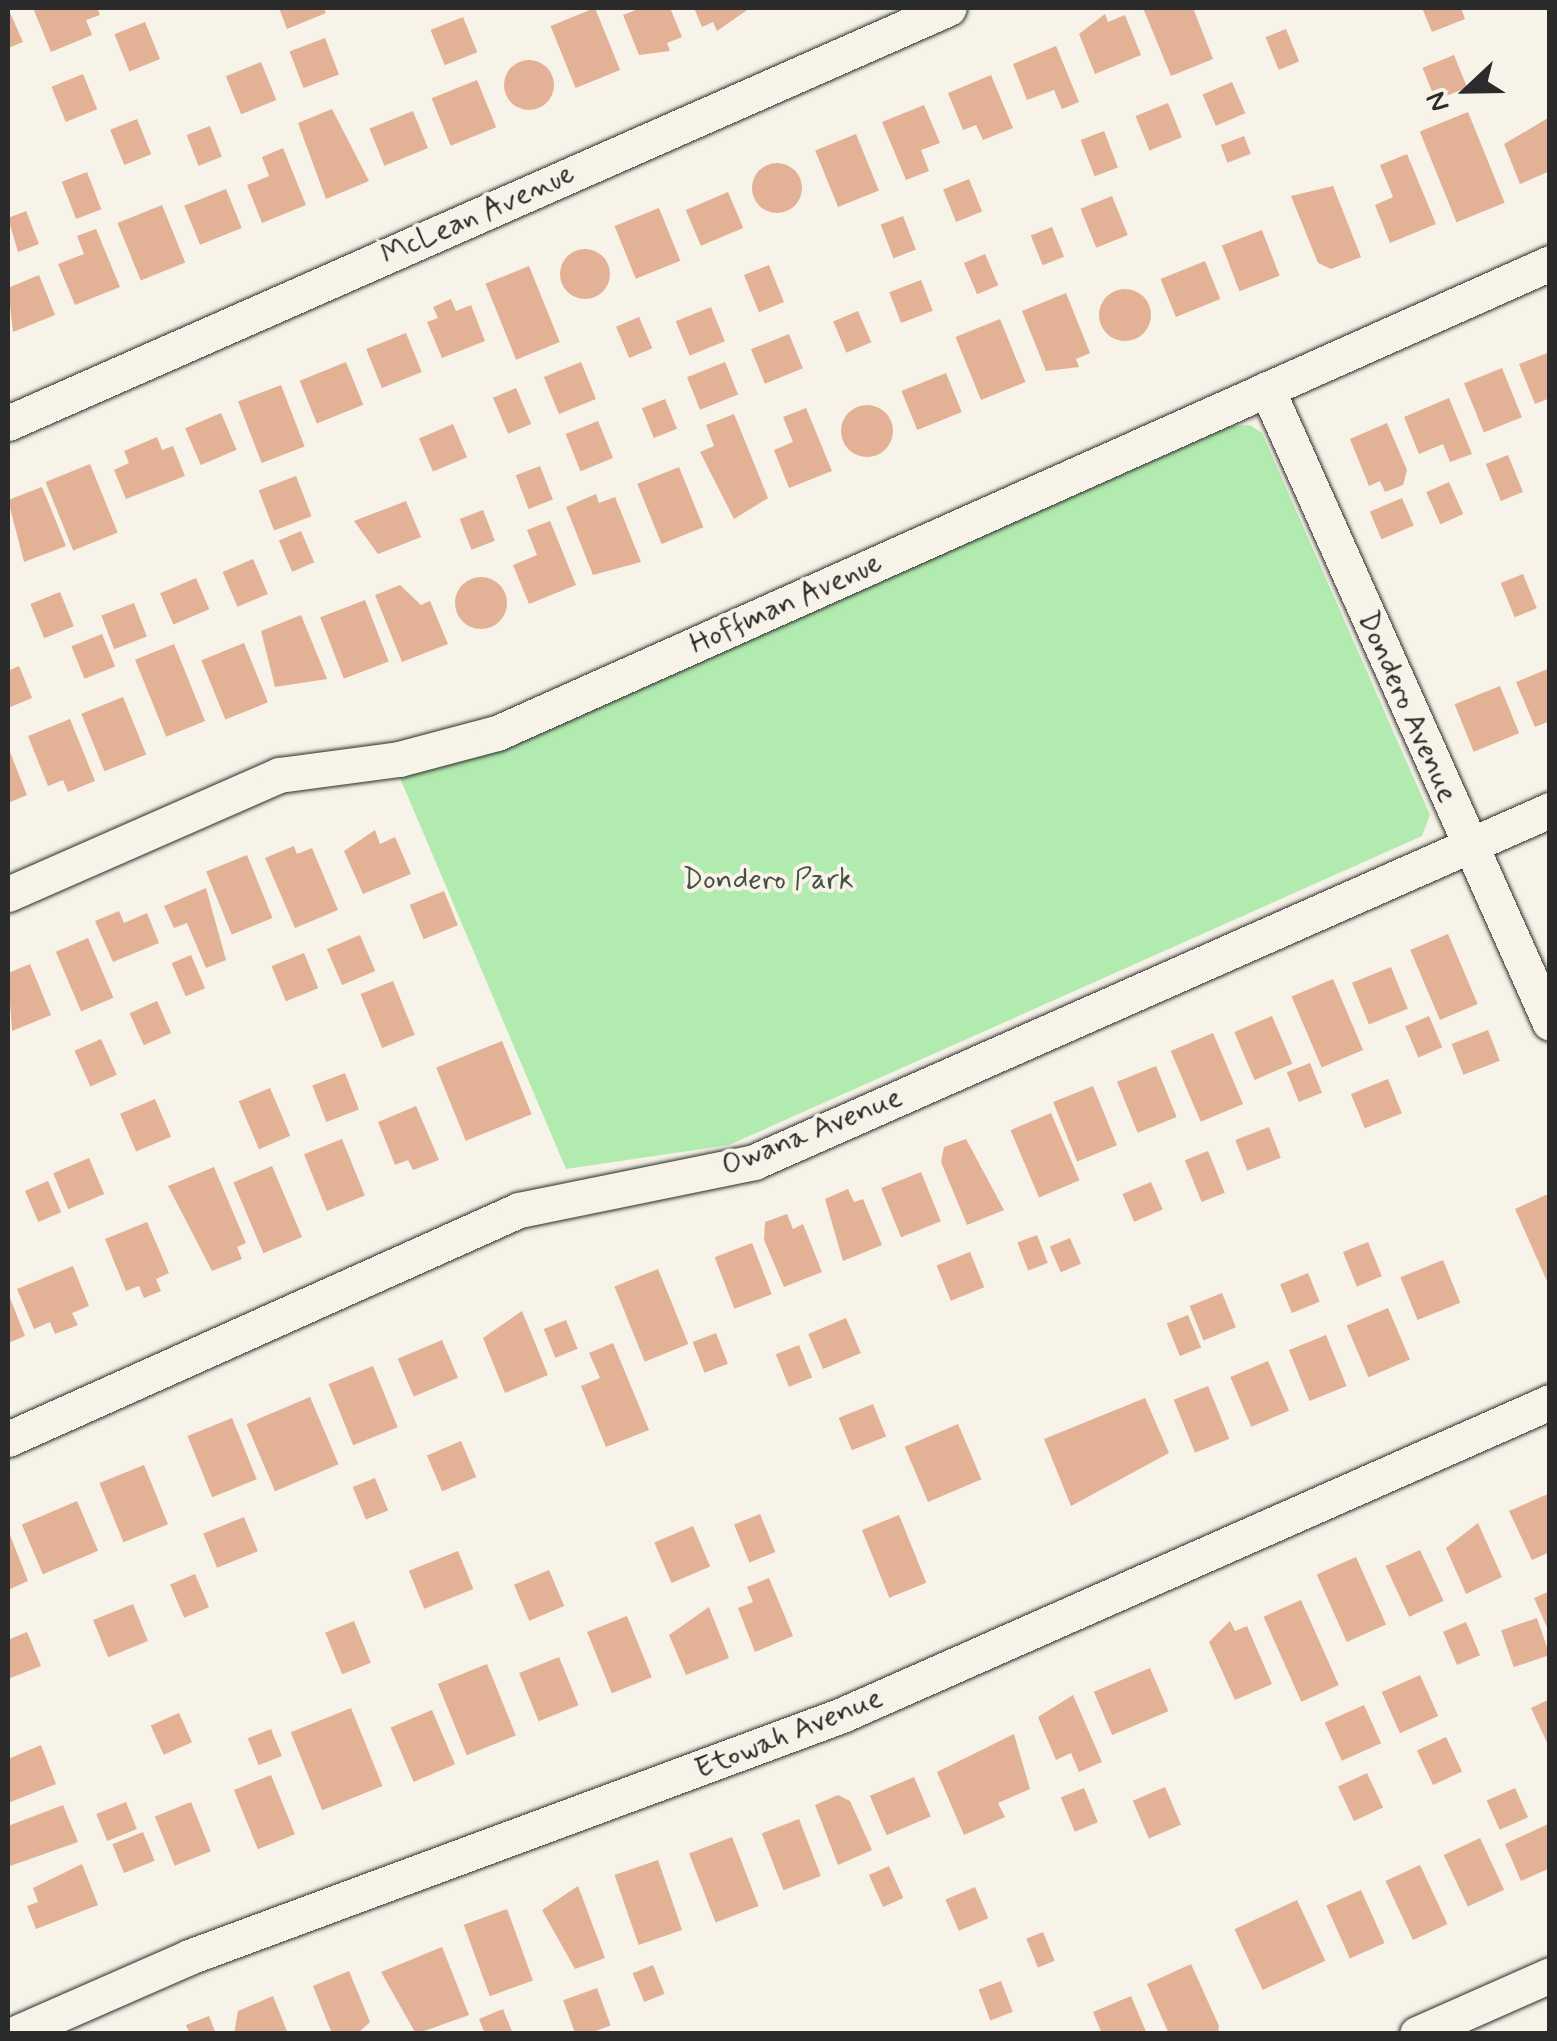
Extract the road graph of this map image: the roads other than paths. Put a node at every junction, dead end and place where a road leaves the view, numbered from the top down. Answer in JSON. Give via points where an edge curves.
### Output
{"nodes":[{"id":1,"x":949,"y":8,"type":"edge"},
{"id":2,"x":1550,"y":263,"type":"edge"},
{"id":3,"x":1267,"y":389,"type":"junction"},
{"id":4,"x":8,"y":423,"type":"edge"},
{"id":5,"x":1550,"y":810,"type":"edge"},
{"id":6,"x":1468,"y":846,"type":"junction"},
{"id":7,"x":8,"y":894,"type":"edge"},
{"id":8,"x":1550,"y":1024,"type":"edge"},
{"id":9,"x":1550,"y":1402,"type":"edge"},
{"id":10,"x":8,"y":1439,"type":"edge"},
{"id":11,"x":1550,"y":1975,"type":"edge"},
{"id":12,"x":10,"y":2033,"type":"edge"},
{"id":13,"x":1417,"y":2034,"type":"edge"}],
"edges":[{"from":1,"to":4,"type":"street","name":"McLean Avenue"},
{"from":2,"to":3,"type":"street","name":"Hoffman Avenue"},
{"from":3,"to":6,"type":"street","name":"Dondero Avenue"},
{"from":3,"to":7,"type":"street","name":"Hoffman Avenue","via":[[497,733],[399,760],[280,775]]},
{"from":5,"to":6,"type":"street","name":"Owana Avenue"},
{"from":6,"to":8,"type":"street","name":"Dondero Avenue"},
{"from":6,"to":10,"type":"street","name":"Owana Avenue","via":[[754,1162],[519,1210]]},
{"from":9,"to":12,"type":"street","name":"Etowah Avenue","via":[[811,1728],[189,1957]]},
{"from":11,"to":13,"type":"street"}]}
